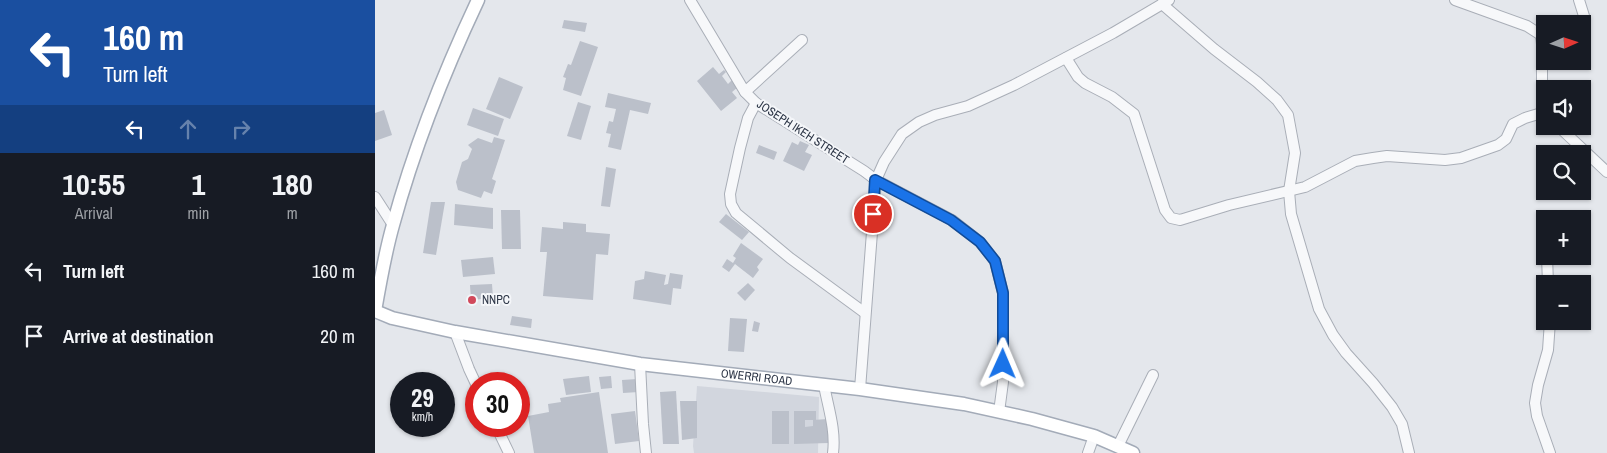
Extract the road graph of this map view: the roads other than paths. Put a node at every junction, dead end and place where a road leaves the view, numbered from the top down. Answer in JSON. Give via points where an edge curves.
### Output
{"nodes":[{"id":1,"x":478,"y":0,"type":"edge"},
{"id":2,"x":689,"y":0,"type":"edge"},
{"id":3,"x":1455,"y":0,"type":"edge"},
{"id":4,"x":1579,"y":0,"type":"edge"},
{"id":5,"x":1166,"y":2,"type":"edge"},
{"id":6,"x":1584,"y":15,"type":"edge"},
{"id":7,"x":1536,"y":31,"type":"edge"},
{"id":8,"x":802,"y":40,"type":"dead end"},
{"id":9,"x":1066,"y":58,"type":"junction"},
{"id":10,"x":745,"y":92,"type":"junction"},
{"id":11,"x":756,"y":103,"type":"junction"},
{"id":12,"x":1536,"y":115,"type":"edge"},
{"id":13,"x":1568,"y":135,"type":"edge"},
{"id":14,"x":1607,"y":172,"type":"edge"},
{"id":15,"x":875,"y":180,"type":"junction"},
{"id":16,"x":1289,"y":191,"type":"junction"},
{"id":17,"x":375,"y":196,"type":"edge"},
{"id":18,"x":393,"y":224,"type":"junction"},
{"id":19,"x":375,"y":311,"type":"edge"},
{"id":20,"x":865,"y":313,"type":"junction"},
{"id":21,"x":1550,"y":330,"type":"edge"},
{"id":22,"x":455,"y":332,"type":"junction"},
{"id":23,"x":640,"y":364,"type":"junction"},
{"id":24,"x":470,"y":372,"type":"edge"},
{"id":25,"x":1153,"y":375,"type":"dead end"},
{"id":26,"x":823,"y":385,"type":"junction"},
{"id":27,"x":860,"y":389,"type":"junction"},
{"id":28,"x":999,"y":412,"type":"junction"},
{"id":29,"x":1094,"y":436,"type":"junction"},
{"id":30,"x":501,"y":437,"type":"edge"},
{"id":31,"x":1118,"y":446,"type":"junction"},
{"id":32,"x":509,"y":453,"type":"edge"},
{"id":33,"x":646,"y":453,"type":"edge"},
{"id":34,"x":833,"y":453,"type":"edge"},
{"id":35,"x":1088,"y":453,"type":"edge"},
{"id":36,"x":1133,"y":453,"type":"edge"},
{"id":37,"x":1409,"y":453,"type":"edge"},
{"id":38,"x":1550,"y":453,"type":"edge"}],
"edges":[{"from":1,"to":18,"type":"main road","via":[[453,52]]},
{"from":2,"to":10,"type":"street","name":"JOSEPH IKEH STREET"},
{"from":3,"to":7,"type":"street"},
{"from":4,"to":6,"type":"street"},
{"from":5,"to":9,"type":"street"},
{"from":5,"to":16,"type":"street","via":[[1214,49],[1277,100],[1289,115],[1295,153]]},
{"from":8,"to":10,"type":"street"},
{"from":9,"to":15,"type":"street","via":[[968,106],[919,122],[902,134]]},
{"from":9,"to":16,"type":"street","via":[[1085,83],[1112,97],[1134,114],[1165,210],[1171,218],[1180,220]]},
{"from":10,"to":11,"type":"street","name":"JOSEPH IKEH STREET"},
{"from":11,"to":15,"type":"street","name":"JOSEPH IKEH STREET"},
{"from":11,"to":20,"type":"street","via":[[748,118],[740,148],[730,194],[731,204],[736,213],[790,258]]},
{"from":12,"to":16,"type":"street","via":[[1513,124],[1506,139],[1498,145],[1461,158],[1373,158],[1355,162]]},
{"from":13,"to":14,"type":"street"},
{"from":15,"to":20,"type":"street"},
{"from":15,"to":28,"type":"street","name":"JOSEPH IKEH STREET","via":[[951,220],[980,242],[995,261],[1003,293],[1003,382]]},
{"from":16,"to":37,"type":"street","via":[[1291,214],[1319,310],[1346,353],[1392,406],[1402,424]]},
{"from":17,"to":18,"type":"street"},
{"from":18,"to":19,"type":"main road"},
{"from":19,"to":22,"type":"main road","name":"OWERRI ROAD"},
{"from":20,"to":27,"type":"street"},
{"from":21,"to":38,"type":"street","via":[[1549,350],[1535,403]]},
{"from":22,"to":23,"type":"main road","name":"OWERRI ROAD"},
{"from":22,"to":24,"type":"street"},
{"from":23,"to":26,"type":"main road","name":"OWERRI ROAD"},
{"from":23,"to":33,"type":"street"},
{"from":25,"to":31,"type":"street"},
{"from":26,"to":27,"type":"main road","name":"OWERRI ROAD"},
{"from":26,"to":34,"type":"street","via":[[832,427]]},
{"from":27,"to":28,"type":"main road","name":"OWERRI ROAD","via":[[955,402]]},
{"from":28,"to":29,"type":"main road","name":"OWERRI ROAD"},
{"from":29,"to":31,"type":"main road","name":"OWERRI ROAD"},
{"from":29,"to":35,"type":"street"},
{"from":30,"to":32,"type":"street"},
{"from":31,"to":36,"type":"main road","name":"OWERRI ROAD"}]}
